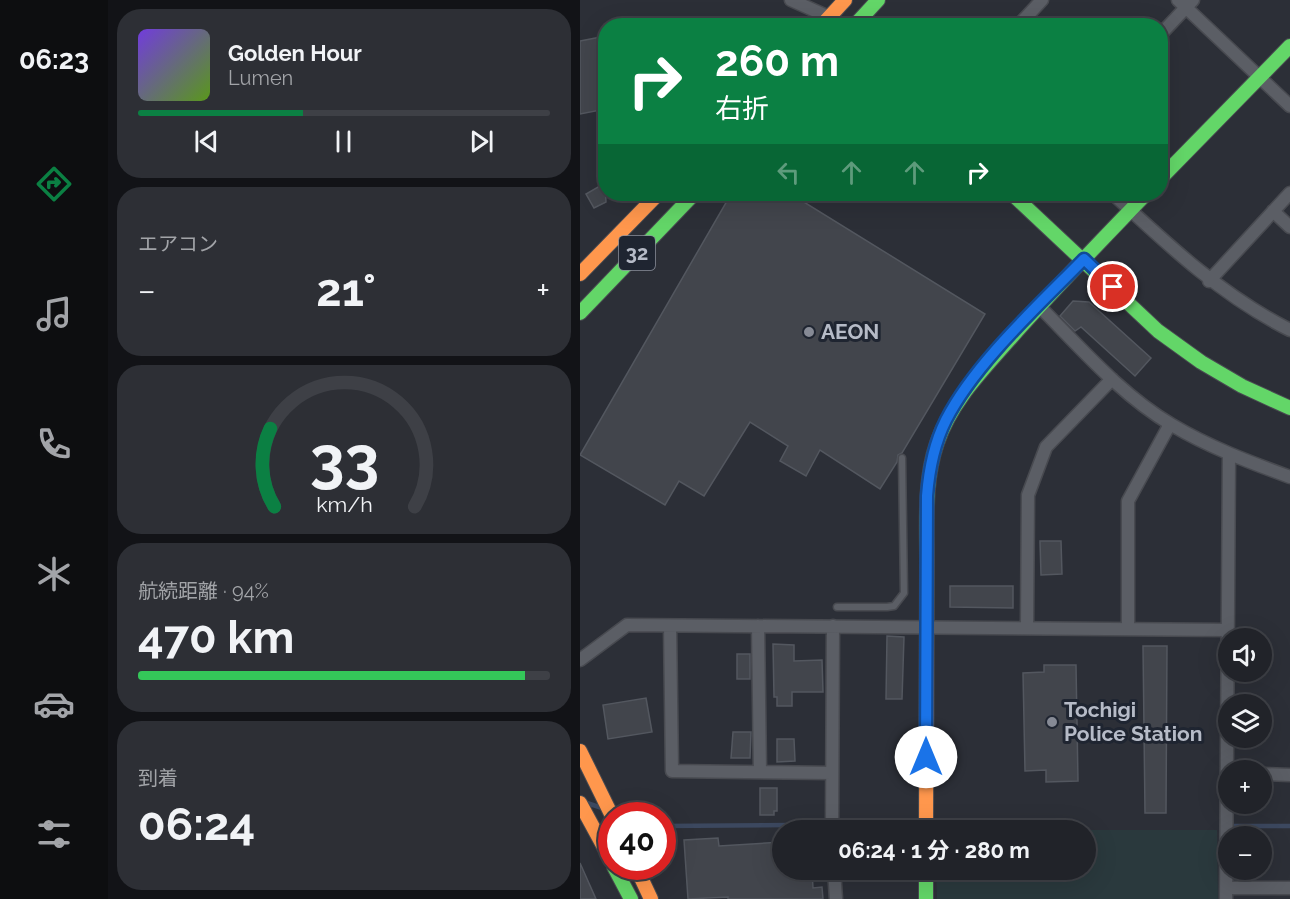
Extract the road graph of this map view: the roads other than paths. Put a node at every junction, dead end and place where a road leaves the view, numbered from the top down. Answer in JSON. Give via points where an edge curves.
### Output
{"nodes":[{"id":1,"x":791,"y":0,"type":"edge"},
{"id":2,"x":845,"y":0,"type":"edge"},
{"id":3,"x":878,"y":0,"type":"edge"},
{"id":4,"x":1042,"y":0,"type":"edge"},
{"id":5,"x":1186,"y":3,"type":"edge"},
{"id":6,"x":823,"y":18,"type":"edge"},
{"id":7,"x":833,"y":18,"type":"edge"},
{"id":8,"x":861,"y":18,"type":"edge"},
{"id":9,"x":1025,"y":18,"type":"edge"},
{"id":10,"x":1168,"y":25,"type":"edge"},
{"id":11,"x":1290,"y":46,"type":"edge"},
{"id":12,"x":1260,"y":78,"type":"junction"},
{"id":13,"x":1290,"y":106,"type":"edge"},
{"id":14,"x":1168,"y":171,"type":"edge"},
{"id":15,"x":1290,"y":193,"type":"edge"},
{"id":16,"x":651,"y":201,"type":"edge"},
{"id":17,"x":687,"y":201,"type":"edge"},
{"id":18,"x":1020,"y":201,"type":"edge"},
{"id":19,"x":1120,"y":201,"type":"edge"},
{"id":20,"x":1139,"y":201,"type":"edge"},
{"id":21,"x":1130,"y":210,"type":"junction"},
{"id":22,"x":1273,"y":211,"type":"junction"},
{"id":23,"x":1290,"y":227,"type":"edge"},
{"id":24,"x":1084,"y":259,"type":"junction"},
{"id":25,"x":580,"y":274,"type":"edge"},
{"id":26,"x":1209,"y":281,"type":"junction"},
{"id":27,"x":1039,"y":306,"type":"junction"},
{"id":28,"x":580,"y":313,"type":"edge"},
{"id":29,"x":1290,"y":330,"type":"edge"},
{"id":30,"x":1112,"y":379,"type":"junction"},
{"id":31,"x":1290,"y":408,"type":"edge"},
{"id":32,"x":1170,"y":424,"type":"junction"},
{"id":33,"x":1228,"y":454,"type":"junction"},
{"id":34,"x":902,"y":458,"type":"dead end"},
{"id":35,"x":1290,"y":477,"type":"edge"},
{"id":36,"x":837,"y":607,"type":"dead end"},
{"id":37,"x":670,"y":626,"type":"junction"},
{"id":38,"x":758,"y":626,"type":"junction"},
{"id":39,"x":833,"y":626,"type":"junction"},
{"id":40,"x":926,"y":626,"type":"junction"},
{"id":41,"x":1027,"y":627,"type":"junction"},
{"id":42,"x":1128,"y":628,"type":"junction"},
{"id":43,"x":1228,"y":628,"type":"edge"},
{"id":44,"x":1218,"y":630,"type":"edge"},
{"id":45,"x":580,"y":660,"type":"edge"},
{"id":46,"x":1228,"y":682,"type":"edge"},
{"id":47,"x":580,"y":751,"type":"edge"},
{"id":48,"x":1227,"y":760,"type":"edge"},
{"id":49,"x":760,"y":772,"type":"junction"},
{"id":50,"x":832,"y":773,"type":"junction"},
{"id":51,"x":1272,"y":774,"type":"edge"},
{"id":52,"x":1290,"y":775,"type":"edge"},
{"id":53,"x":586,"y":777,"type":"edge"},
{"id":54,"x":603,"y":802,"type":"edge"},
{"id":55,"x":580,"y":803,"type":"edge"},
{"id":56,"x":1227,"y":814,"type":"edge"},
{"id":57,"x":832,"y":820,"type":"edge"},
{"id":58,"x":926,"y":820,"type":"edge"},
{"id":59,"x":598,"y":836,"type":"edge"},
{"id":60,"x":621,"y":880,"type":"edge"},
{"id":61,"x":642,"y":880,"type":"edge"},
{"id":62,"x":835,"y":880,"type":"edge"},
{"id":63,"x":926,"y":880,"type":"edge"},
{"id":64,"x":1290,"y":888,"type":"edge"},
{"id":65,"x":1226,"y":894,"type":"edge"},
{"id":66,"x":631,"y":899,"type":"edge"},
{"id":67,"x":651,"y":899,"type":"edge"},
{"id":68,"x":836,"y":899,"type":"edge"},
{"id":69,"x":926,"y":899,"type":"edge"}],
"edges":[{"from":1,"to":6,"type":"street"},
{"from":2,"to":7,"type":"street"},
{"from":3,"to":8,"type":"street"},
{"from":4,"to":9,"type":"street"},
{"from":5,"to":10,"type":"street"},
{"from":5,"to":12,"type":"street"},
{"from":11,"to":12,"type":"street"},
{"from":12,"to":13,"type":"street"},
{"from":12,"to":14,"type":"street"},
{"from":15,"to":22,"type":"street"},
{"from":16,"to":25,"type":"street","number":"32"},
{"from":17,"to":28,"type":"street","number":"32"},
{"from":18,"to":24,"type":"street"},
{"from":19,"to":21,"type":"street"},
{"from":20,"to":21,"type":"street"},
{"from":21,"to":24,"type":"street"},
{"from":21,"to":26,"type":"street"},
{"from":22,"to":23,"type":"street"},
{"from":22,"to":26,"type":"street"},
{"from":24,"to":27,"type":"street"},
{"from":24,"to":31,"type":"street","via":[[1158,331],[1242,386]]},
{"from":26,"to":29,"type":"street"},
{"from":27,"to":30,"type":"street"},
{"from":27,"to":40,"type":"street","via":[[966,390],[946,420],[936,446],[927,496]]},
{"from":30,"to":32,"type":"street"},
{"from":30,"to":41,"type":"street","via":[[1046,447],[1028,495]]},
{"from":32,"to":33,"type":"street"},
{"from":32,"to":42,"type":"street","via":[[1128,501]]},
{"from":33,"to":35,"type":"street"},
{"from":33,"to":43,"type":"street"},
{"from":34,"to":36,"type":"lane","via":[[904,593],[894,606]]},
{"from":37,"to":38,"type":"street"},
{"from":37,"to":45,"type":"street","via":[[627,625]]},
{"from":37,"to":49,"type":"street","via":[[672,771]]},
{"from":38,"to":39,"type":"street"},
{"from":38,"to":49,"type":"street"},
{"from":39,"to":40,"type":"street"},
{"from":39,"to":50,"type":"street"},
{"from":40,"to":41,"type":"street"},
{"from":40,"to":58,"type":"street"},
{"from":41,"to":42,"type":"street"},
{"from":42,"to":44,"type":"street"},
{"from":46,"to":48,"type":"street"},
{"from":47,"to":53,"type":"street"},
{"from":49,"to":50,"type":"street"},
{"from":50,"to":57,"type":"street"},
{"from":51,"to":52,"type":"street"},
{"from":53,"to":54,"type":"street"},
{"from":55,"to":59,"type":"street"},
{"from":56,"to":65,"type":"street"},
{"from":60,"to":66,"type":"street"},
{"from":61,"to":67,"type":"street"},
{"from":62,"to":68,"type":"street"},
{"from":63,"to":69,"type":"street"},
{"from":64,"to":65,"type":"street"}]}
